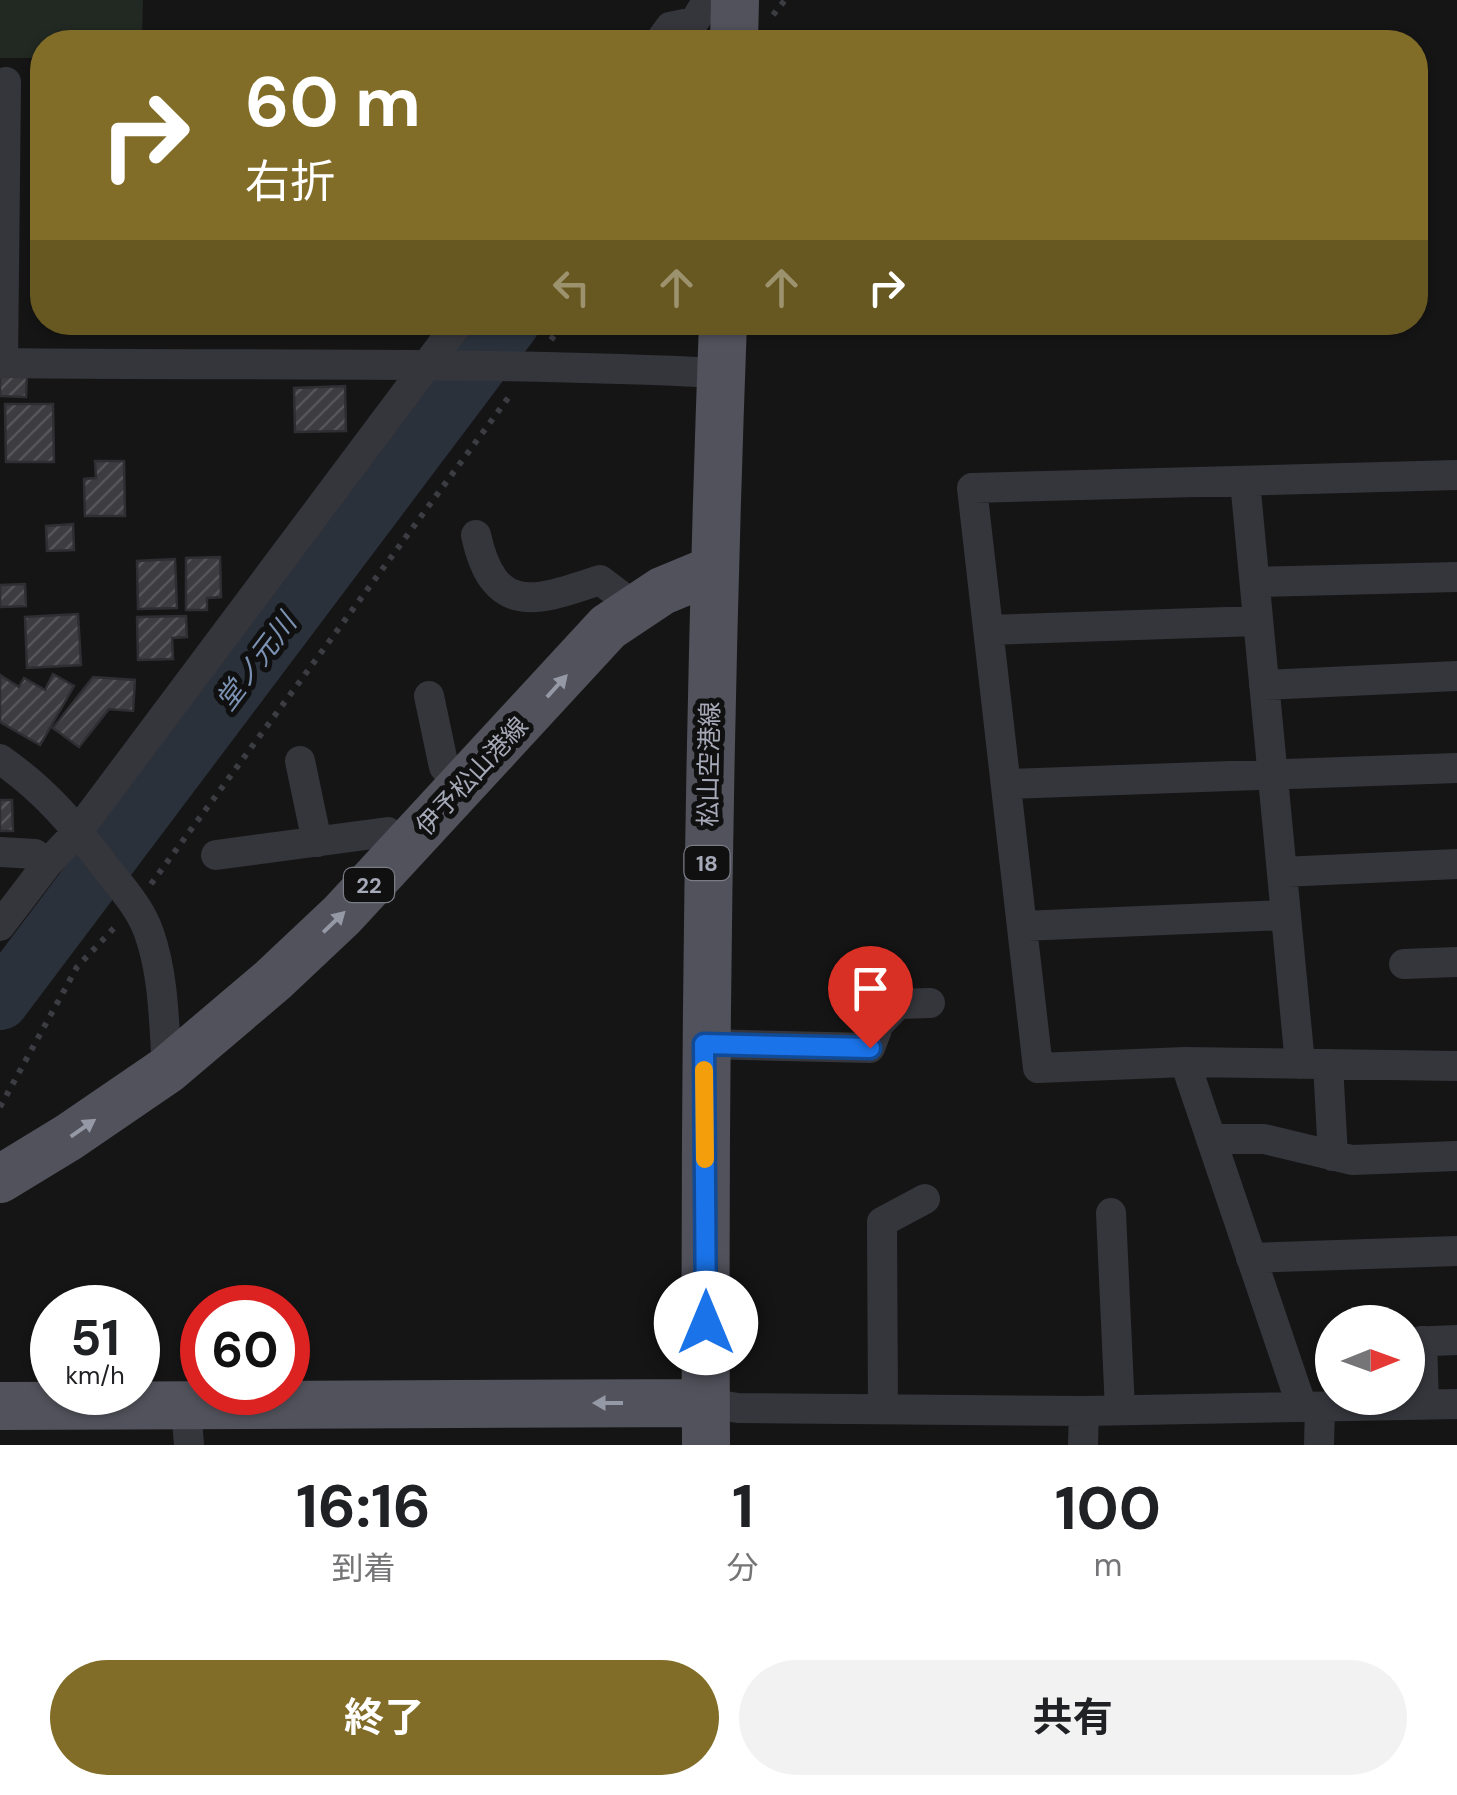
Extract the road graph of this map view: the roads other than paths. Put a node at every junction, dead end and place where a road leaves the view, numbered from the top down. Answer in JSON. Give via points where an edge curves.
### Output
{"nodes":[{"id":1,"x":708,"y":0,"type":"edge"},
{"id":2,"x":736,"y":0,"type":"edge"},
{"id":3,"x":668,"y":30,"type":"edge"},
{"id":4,"x":735,"y":30,"type":"edge"},
{"id":5,"x":6,"y":82,"type":"dead end"},
{"id":6,"x":452,"y":335,"type":"edge"},
{"id":7,"x":723,"y":335,"type":"edge"},
{"id":8,"x":2,"y":363,"type":"edge"},
{"id":9,"x":438,"y":363,"type":"junction"},
{"id":10,"x":722,"y":373,"type":"junction"},
{"id":11,"x":1457,"y":475,"type":"edge"},
{"id":12,"x":1245,"y":481,"type":"junction"},
{"id":13,"x":476,"y":535,"type":"dead end"},
{"id":14,"x":715,"y":569,"type":"junction"},
{"id":15,"x":1457,"y":577,"type":"edge"},
{"id":16,"x":1255,"y":582,"type":"junction"},
{"id":17,"x":638,"y":608,"type":"junction"},
{"id":18,"x":1258,"y":621,"type":"junction"},
{"id":19,"x":989,"y":630,"type":"junction"},
{"id":20,"x":1457,"y":676,"type":"edge"},
{"id":21,"x":1264,"y":685,"type":"junction"},
{"id":22,"x":429,"y":696,"type":"dead end"},
{"id":23,"x":0,"y":759,"type":"edge"},
{"id":24,"x":300,"y":760,"type":"dead end"},
{"id":25,"x":1457,"y":768,"type":"edge"},
{"id":26,"x":1273,"y":775,"type":"junction"},
{"id":27,"x":1006,"y":784,"type":"junction"},
{"id":28,"x":462,"y":786,"type":"junction"},
{"id":29,"x":81,"y":834,"type":"junction"},
{"id":30,"x":317,"y":842,"type":"junction"},
{"id":31,"x":406,"y":846,"type":"junction"},
{"id":32,"x":0,"y":852,"type":"edge"},
{"id":33,"x":216,"y":855,"type":"dead end"},
{"id":34,"x":48,"y":862,"type":"junction"},
{"id":35,"x":1457,"y":864,"type":"edge"},
{"id":36,"x":1282,"y":872,"type":"junction"},
{"id":37,"x":1286,"y":915,"type":"junction"},
{"id":38,"x":0,"y":926,"type":"edge"},
{"id":39,"x":1022,"y":926,"type":"junction"},
{"id":40,"x":1457,"y":962,"type":"edge"},
{"id":41,"x":1404,"y":964,"type":"dead end"},
{"id":42,"x":930,"y":1003,"type":"dead end"},
{"id":43,"x":704,"y":1044,"type":"junction"},
{"id":44,"x":1186,"y":1062,"type":"junction"},
{"id":45,"x":1314,"y":1064,"type":"junction"},
{"id":46,"x":1457,"y":1066,"type":"edge"},
{"id":47,"x":167,"y":1070,"type":"junction"},
{"id":48,"x":1211,"y":1138,"type":"junction"},
{"id":49,"x":1334,"y":1156,"type":"junction"},
{"id":50,"x":1457,"y":1156,"type":"edge"},
{"id":51,"x":0,"y":1179,"type":"edge"},
{"id":52,"x":925,"y":1199,"type":"dead end"},
{"id":53,"x":1111,"y":1213,"type":"dead end"},
{"id":54,"x":1457,"y":1251,"type":"edge"},
{"id":55,"x":1251,"y":1258,"type":"junction"},
{"id":56,"x":1457,"y":1340,"type":"edge"},
{"id":57,"x":1425,"y":1342,"type":"edge"},
{"id":58,"x":1457,"y":1404,"type":"edge"},
{"id":59,"x":1425,"y":1405,"type":"edge"},
{"id":60,"x":0,"y":1406,"type":"edge"},
{"id":61,"x":1311,"y":1407,"type":"junction"},
{"id":62,"x":1315,"y":1407,"type":"edge"},
{"id":63,"x":883,"y":1410,"type":"junction"},
{"id":64,"x":1120,"y":1410,"type":"junction"},
{"id":65,"x":1084,"y":1411,"type":"junction"},
{"id":66,"x":706,"y":1424,"type":"edge"},
{"id":67,"x":187,"y":1425,"type":"edge"},
{"id":68,"x":1083,"y":1445,"type":"edge"},
{"id":69,"x":1320,"y":1445,"type":"edge"}],
"edges":[{"from":1,"to":3,"type":"street","via":[[694,22]]},
{"from":2,"to":4,"type":"main road"},
{"from":5,"to":8,"type":"street"},
{"from":6,"to":9,"type":"street"},
{"from":7,"to":10,"type":"main road","name":"松山空港線","number":"18"},
{"from":8,"to":9,"type":"street"},
{"from":9,"to":10,"type":"street"},
{"from":9,"to":29,"type":"street"},
{"from":10,"to":14,"type":"main road","name":"松山空港線","number":"18"},
{"from":11,"to":12,"type":"street"},
{"from":12,"to":16,"type":"street"},
{"from":12,"to":19,"type":"street","via":[[972,488]]},
{"from":13,"to":17,"type":"street","via":[[490,575],[508,593],[529,600],[600,580]]},
{"from":14,"to":17,"type":"main road","name":"伊予松山港線","number":"22"},
{"from":14,"to":43,"type":"main road","name":"松山空港線","number":"18"},
{"from":15,"to":16,"type":"street"},
{"from":16,"to":18,"type":"street"},
{"from":28,"to":17,"type":"main road","name":"伊予松山港線","number":"22","one_way":true,"via":[[608,628]]},
{"from":18,"to":19,"type":"street"},
{"from":18,"to":21,"type":"street"},
{"from":19,"to":27,"type":"street"},
{"from":20,"to":21,"type":"street"},
{"from":21,"to":26,"type":"street"},
{"from":22,"to":28,"type":"street","via":[[444,767]]},
{"from":23,"to":29,"type":"street","via":[[33,782]]},
{"from":24,"to":30,"type":"street"},
{"from":25,"to":26,"type":"street"},
{"from":26,"to":27,"type":"street"},
{"from":26,"to":36,"type":"street"},
{"from":27,"to":39,"type":"street"},
{"from":28,"to":31,"type":"main road","name":"伊予松山港線","number":"22"},
{"from":29,"to":34,"type":"street"},
{"from":29,"to":47,"type":"street","via":[[147,927]]},
{"from":30,"to":31,"type":"street","via":[[388,832]]},
{"from":30,"to":33,"type":"street"},
{"from":47,"to":31,"type":"main road","name":"伊予松山港線","number":"22","one_way":true,"via":[[273,980]]},
{"from":32,"to":34,"type":"street","via":[[35,854]]},
{"from":34,"to":38,"type":"street"},
{"from":35,"to":36,"type":"street"},
{"from":36,"to":37,"type":"street"},
{"from":37,"to":39,"type":"street"},
{"from":37,"to":45,"type":"street"},
{"from":39,"to":44,"type":"street","via":[[1038,1068]]},
{"from":40,"to":41,"type":"street"},
{"from":42,"to":43,"type":"street","via":[[898,1004],[878,1024],[870,1048]]},
{"from":43,"to":66,"type":"main road","name":"松山空港線","number":"18"},
{"from":44,"to":45,"type":"street"},
{"from":44,"to":48,"type":"street"},
{"from":45,"to":46,"type":"street"},
{"from":45,"to":49,"type":"street"},
{"from":51,"to":47,"type":"main road","name":"伊予松山港線","number":"22","one_way":true},
{"from":48,"to":49,"type":"street","via":[[1264,1139]]},
{"from":48,"to":55,"type":"street"},
{"from":49,"to":50,"type":"street"},
{"from":52,"to":63,"type":"street","via":[[882,1222]]},
{"from":53,"to":64,"type":"street"},
{"from":54,"to":55,"type":"street"},
{"from":55,"to":61,"type":"street"},
{"from":56,"to":57,"type":"street"},
{"from":58,"to":59,"type":"street"},
{"from":60,"to":67,"type":"main road"},
{"from":61,"to":62,"type":"street"},
{"from":61,"to":64,"type":"street"},
{"from":61,"to":69,"type":"street"},
{"from":63,"to":65,"type":"street"},
{"from":63,"to":66,"type":"street","via":[[738,1408]]},
{"from":64,"to":65,"type":"street"},
{"from":65,"to":68,"type":"street"},
{"from":66,"to":67,"type":"main road","one_way":true}]}
